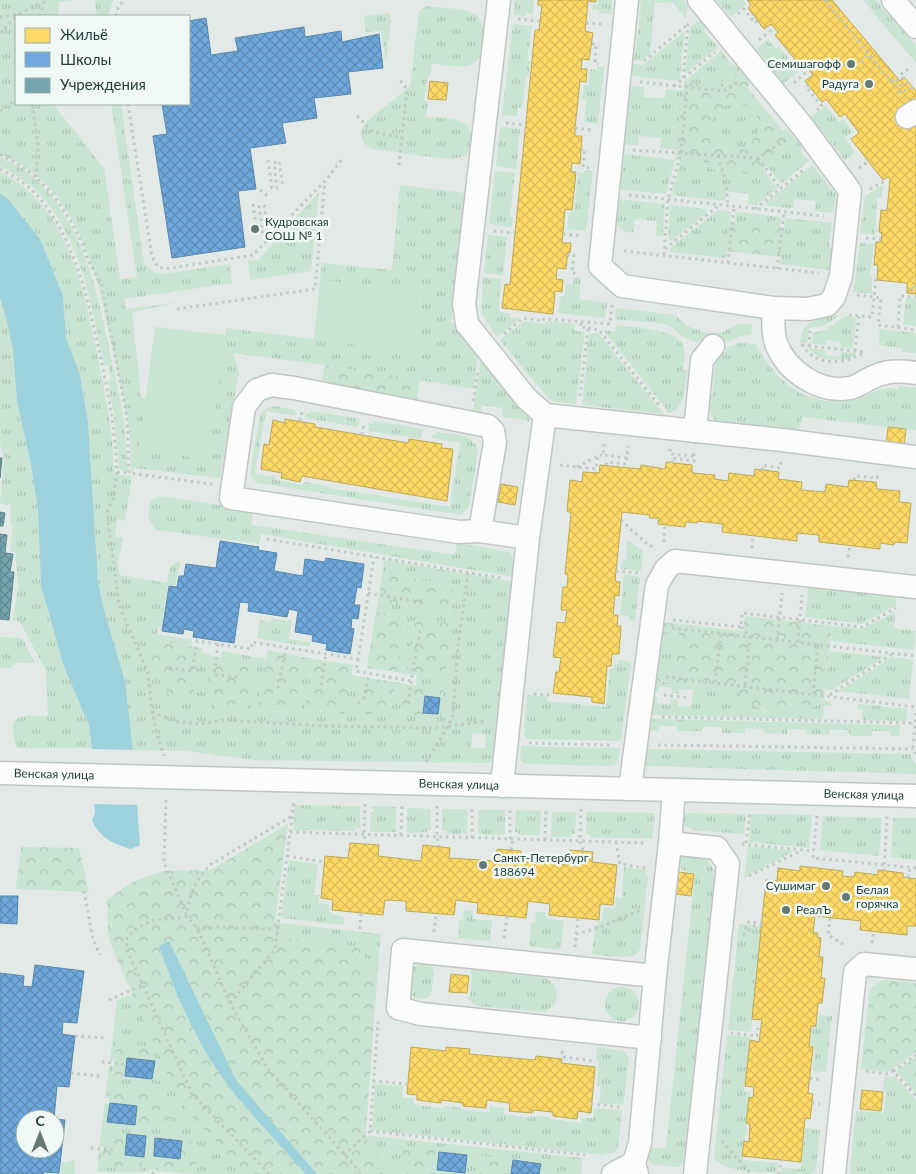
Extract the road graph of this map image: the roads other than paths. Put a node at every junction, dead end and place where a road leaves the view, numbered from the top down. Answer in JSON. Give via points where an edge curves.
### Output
{"nodes":[{"id":1,"x":627,"y":0,"type":"edge"},
{"id":2,"x":893,"y":0,"type":"edge"},
{"id":3,"x":504,"y":9,"type":"edge"},
{"id":4,"x":696,"y":10,"type":"edge"},
{"id":5,"x":916,"y":27,"type":"edge"},
{"id":6,"x":774,"y":308,"type":"junction"},
{"id":7,"x":713,"y":346,"type":"dead end"},
{"id":8,"x":908,"y":372,"type":"edge"},
{"id":9,"x":544,"y":415,"type":"junction"},
{"id":10,"x":686,"y":430,"type":"junction"},
{"id":11,"x":916,"y":457,"type":"edge"},
{"id":12,"x":480,"y":531,"type":"junction"},
{"id":13,"x":528,"y":538,"type":"junction"},
{"id":14,"x":909,"y":595,"type":"edge"},
{"id":15,"x":0,"y":774,"type":"edge"},
{"id":16,"x":502,"y":786,"type":"junction"},
{"id":17,"x":630,"y":789,"type":"junction"},
{"id":18,"x":674,"y":790,"type":"junction"},
{"id":19,"x":916,"y":796,"type":"edge"},
{"id":20,"x":670,"y":844,"type":"junction"},
{"id":21,"x":916,"y":969,"type":"edge"},
{"id":22,"x":655,"y":976,"type":"junction"},
{"id":23,"x":650,"y":1038,"type":"junction"},
{"id":24,"x":635,"y":1168,"type":"edge"},
{"id":25,"x":613,"y":1174,"type":"edge"},
{"id":26,"x":696,"y":1174,"type":"edge"},
{"id":27,"x":834,"y":1174,"type":"edge"}],
"edges":[{"from":1,"to":6,"type":"street","via":[[600,266],[622,286]]},
{"from":2,"to":5,"type":"street"},
{"from":3,"to":9,"type":"street","via":[[464,314],[467,324],[526,398]]},
{"from":4,"to":6,"type":"street","via":[[730,40],[803,127],[850,191],[841,276],[834,297],[827,305],[808,309]]},
{"from":6,"to":8,"type":"street","via":[[775,342],[785,359],[808,380],[823,386],[851,388],[878,374]]},
{"from":7,"to":10,"type":"street","via":[[702,360]]},
{"from":9,"to":10,"type":"street"},
{"from":9,"to":13,"type":"street"},
{"from":10,"to":11,"type":"street"},
{"from":12,"to":12,"type":"street","via":[[495,442],[488,426],[295,381],[257,390],[244,407],[231,498],[459,532]]},
{"from":12,"to":13,"type":"street"},
{"from":13,"to":16,"type":"street"},
{"from":14,"to":17,"type":"street","via":[[670,553],[657,585]]},
{"from":15,"to":16,"type":"street","name":"Венская улица"},
{"from":16,"to":17,"type":"street","name":"Венская улица"},
{"from":17,"to":18,"type":"street","name":"Венская улица"},
{"from":18,"to":19,"type":"street","name":"Венская улица"},
{"from":18,"to":20,"type":"street"},
{"from":20,"to":22,"type":"street"},
{"from":20,"to":26,"type":"street","via":[[717,848],[728,864]]},
{"from":21,"to":27,"type":"street","via":[[864,964],[855,972],[837,1074]]},
{"from":22,"to":23,"type":"street"},
{"from":22,"to":23,"type":"street","via":[[403,950],[398,1008],[421,1014]]},
{"from":23,"to":24,"type":"street"},
{"from":24,"to":25,"type":"street"}]}
